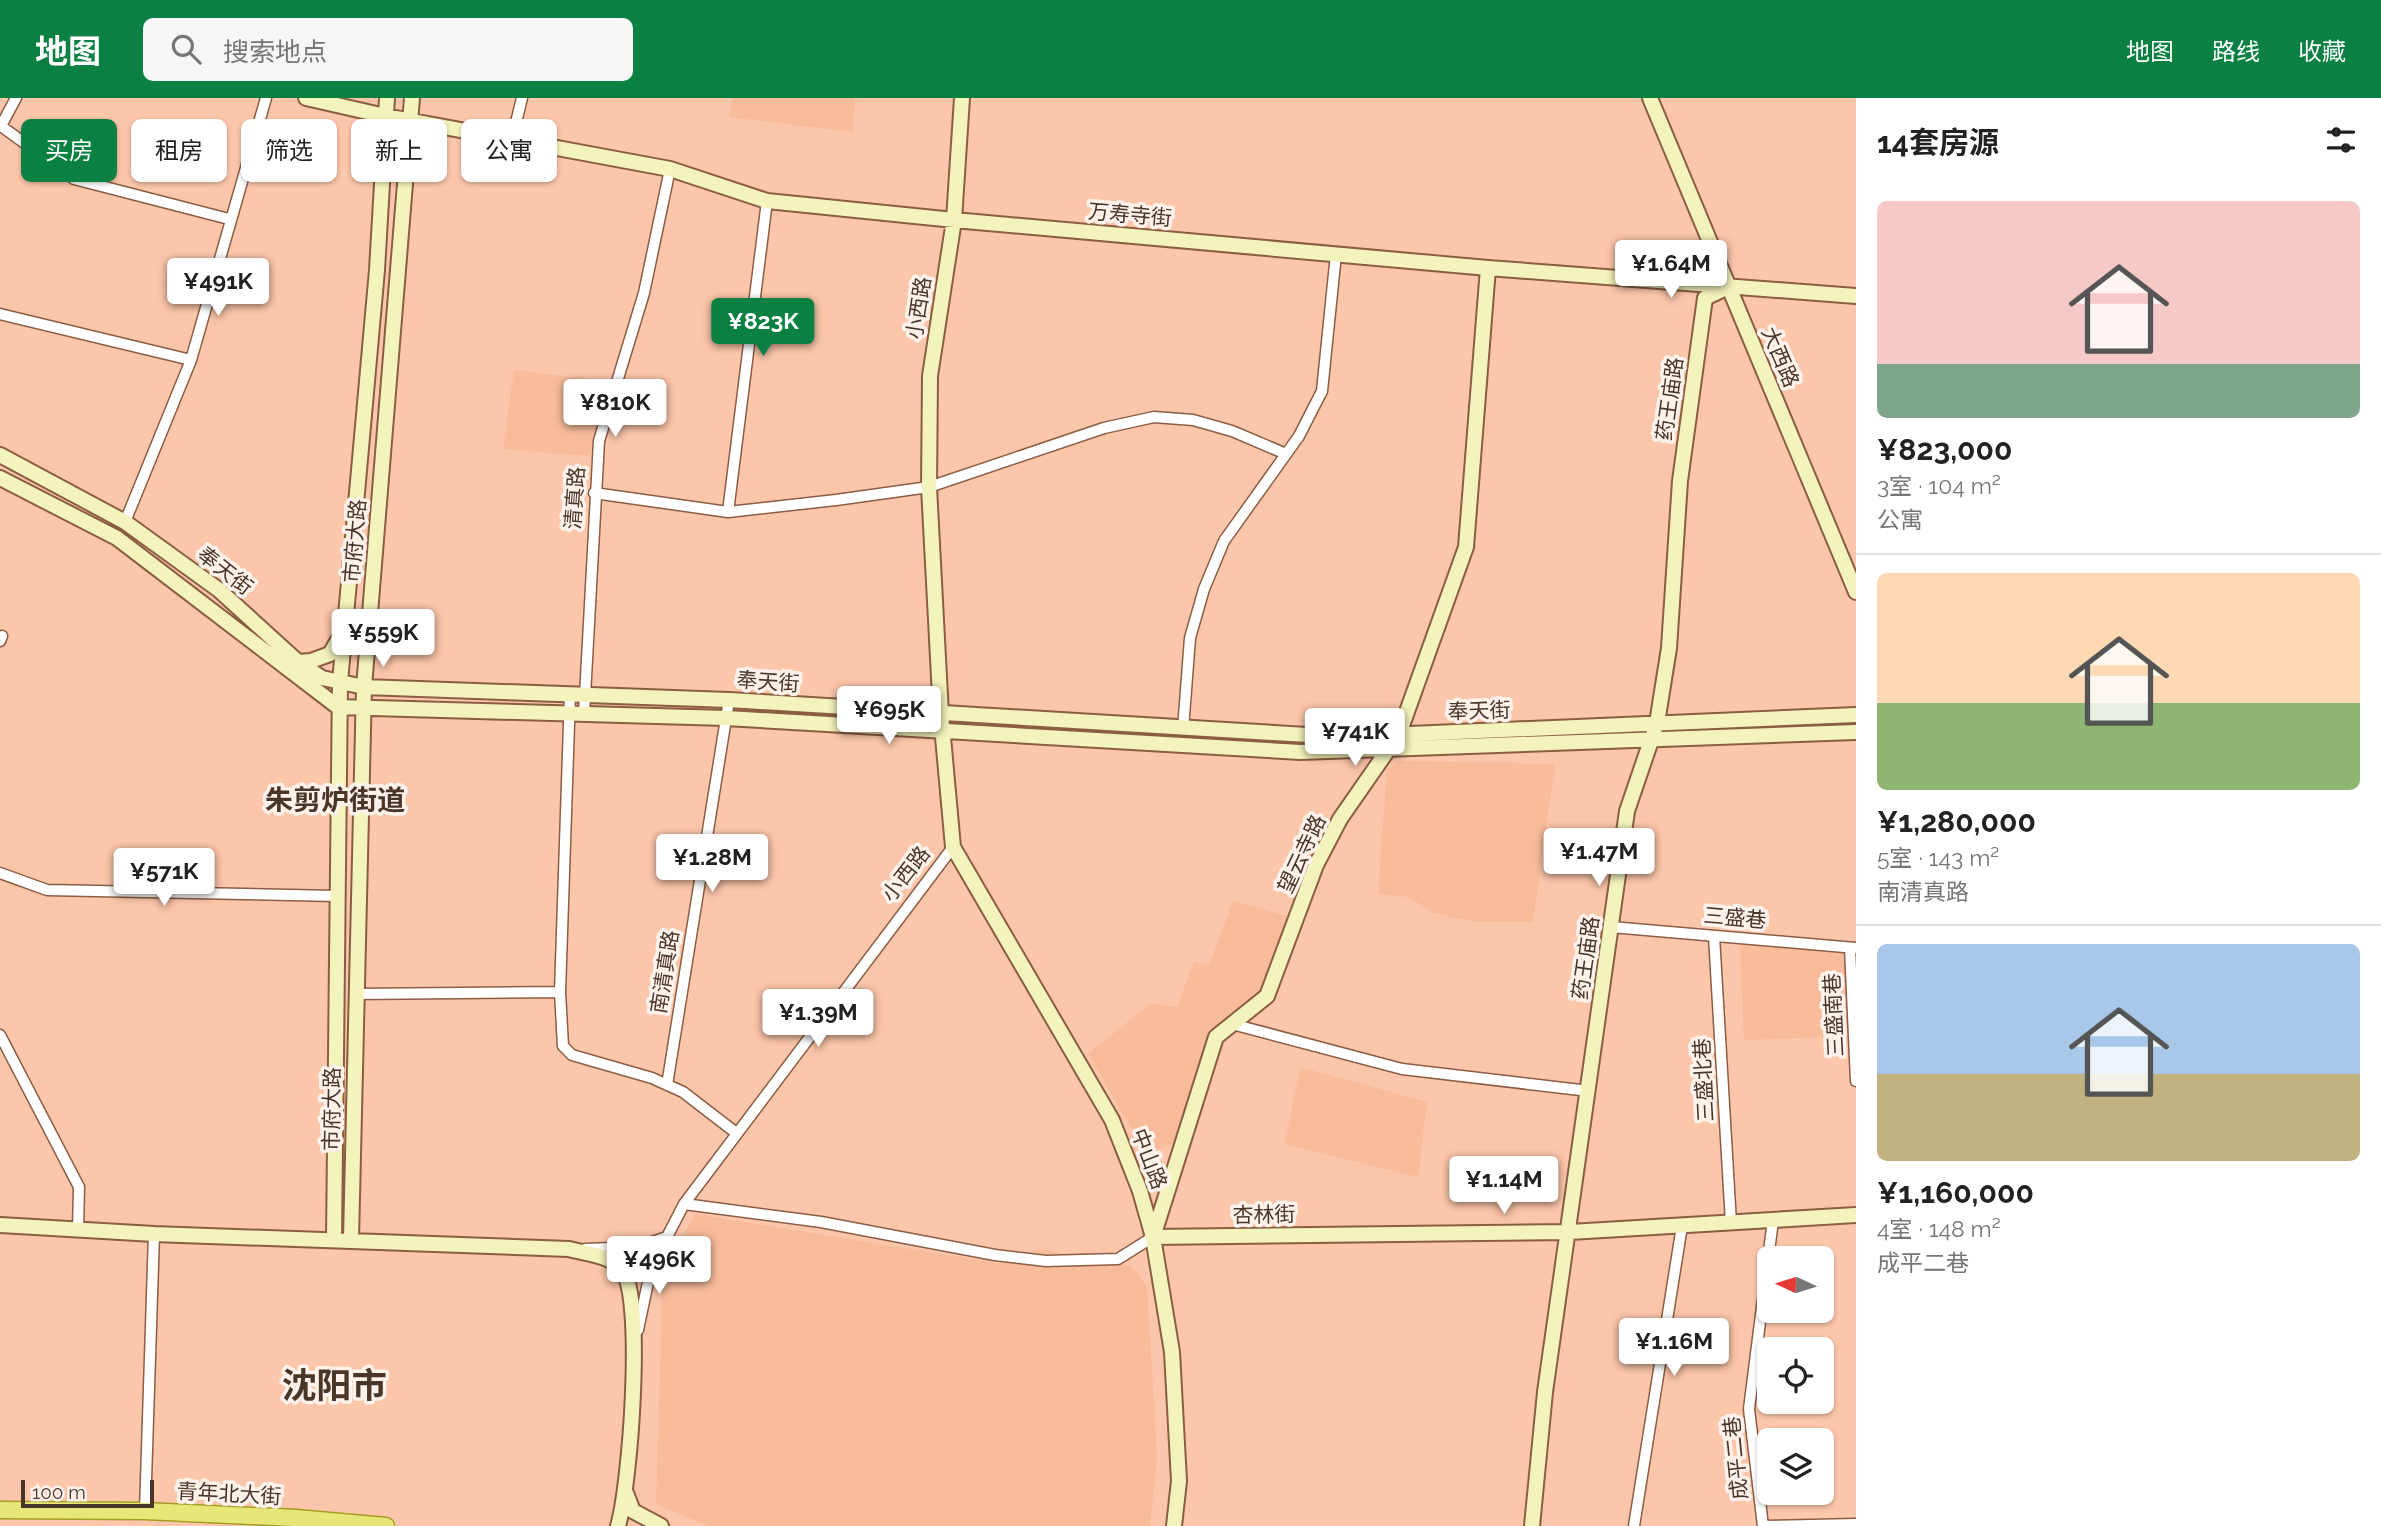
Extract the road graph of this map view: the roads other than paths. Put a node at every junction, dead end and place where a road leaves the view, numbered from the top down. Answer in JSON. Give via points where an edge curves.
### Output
{"nodes":[{"id":1,"x":16,"y":98,"type":"edge"},
{"id":2,"x":266,"y":98,"type":"edge"},
{"id":3,"x":306,"y":98,"type":"edge"},
{"id":4,"x":387,"y":98,"type":"edge"},
{"id":5,"x":412,"y":98,"type":"edge"},
{"id":6,"x":522,"y":98,"type":"edge"},
{"id":7,"x":962,"y":98,"type":"edge"},
{"id":8,"x":1650,"y":98,"type":"edge"},
{"id":9,"x":385,"y":116,"type":"junction"},
{"id":10,"x":404,"y":119,"type":"edge"},
{"id":11,"x":410,"y":119,"type":"edge"},
{"id":12,"x":517,"y":119,"type":"edge"},
{"id":13,"x":557,"y":148,"type":"edge"},
{"id":14,"x":670,"y":169,"type":"junction"},
{"id":15,"x":405,"y":182,"type":"edge"},
{"id":16,"x":767,"y":201,"type":"junction"},
{"id":17,"x":229,"y":219,"type":"junction"},
{"id":18,"x":954,"y":220,"type":"junction"},
{"id":19,"x":1336,"y":254,"type":"junction"},
{"id":20,"x":1488,"y":268,"type":"junction"},
{"id":21,"x":1728,"y":288,"type":"junction"},
{"id":22,"x":1856,"y":296,"type":"edge"},
{"id":23,"x":0,"y":314,"type":"edge"},
{"id":24,"x":191,"y":360,"type":"junction"},
{"id":25,"x":1286,"y":454,"type":"junction"},
{"id":26,"x":0,"y":455,"type":"edge"},
{"id":27,"x":0,"y":478,"type":"edge"},
{"id":28,"x":929,"y":487,"type":"junction"},
{"id":29,"x":594,"y":493,"type":"junction"},
{"id":30,"x":728,"y":512,"type":"junction"},
{"id":31,"x":125,"y":522,"type":"junction"},
{"id":32,"x":1856,"y":593,"type":"edge"},
{"id":33,"x":345,"y":627,"type":"junction"},
{"id":34,"x":298,"y":662,"type":"junction"},
{"id":35,"x":340,"y":682,"type":"junction"},
{"id":36,"x":364,"y":687,"type":"junction"},
{"id":37,"x":577,"y":695,"type":"junction"},
{"id":38,"x":729,"y":700,"type":"junction"},
{"id":39,"x":338,"y":707,"type":"junction"},
{"id":40,"x":364,"y":708,"type":"junction"},
{"id":41,"x":576,"y":714,"type":"junction"},
{"id":42,"x":942,"y":715,"type":"junction"},
{"id":43,"x":1856,"y":715,"type":"edge"},
{"id":44,"x":726,"y":718,"type":"junction"},
{"id":45,"x":1657,"y":723,"type":"junction"},
{"id":46,"x":1183,"y":729,"type":"junction"},
{"id":47,"x":943,"y":732,"type":"junction"},
{"id":48,"x":1856,"y":732,"type":"edge"},
{"id":49,"x":1399,"y":734,"type":"junction"},
{"id":50,"x":1651,"y":740,"type":"junction"},
{"id":51,"x":1388,"y":751,"type":"junction"},
{"id":52,"x":953,"y":848,"type":"junction"},
{"id":53,"x":0,"y":873,"type":"edge"},
{"id":54,"x":337,"y":897,"type":"junction"},
{"id":55,"x":1611,"y":927,"type":"junction"},
{"id":56,"x":1714,"y":936,"type":"junction"},
{"id":57,"x":1853,"y":948,"type":"edge"},
{"id":58,"x":560,"y":992,"type":"junction"},
{"id":59,"x":355,"y":994,"type":"junction"},
{"id":60,"x":1232,"y":1024,"type":"junction"},
{"id":61,"x":0,"y":1035,"type":"edge"},
{"id":62,"x":1856,"y":1081,"type":"edge"},
{"id":63,"x":667,"y":1085,"type":"junction"},
{"id":64,"x":1589,"y":1091,"type":"junction"},
{"id":65,"x":735,"y":1132,"type":"junction"},
{"id":66,"x":684,"y":1204,"type":"junction"},
{"id":67,"x":1856,"y":1215,"type":"edge"},
{"id":68,"x":1773,"y":1220,"type":"junction"},
{"id":69,"x":1731,"y":1223,"type":"junction"},
{"id":70,"x":0,"y":1225,"type":"edge"},
{"id":71,"x":1682,"y":1226,"type":"junction"},
{"id":72,"x":78,"y":1228,"type":"junction"},
{"id":73,"x":1570,"y":1233,"type":"junction"},
{"id":74,"x":154,"y":1234,"type":"junction"},
{"id":75,"x":1153,"y":1237,"type":"junction"},
{"id":76,"x":664,"y":1238,"type":"junction"},
{"id":77,"x":334,"y":1240,"type":"junction"},
{"id":78,"x":351,"y":1240,"type":"junction"},
{"id":79,"x":569,"y":1250,"type":"junction"},
{"id":80,"x":634,"y":1348,"type":"junction"},
{"id":81,"x":625,"y":1490,"type":"junction"},
{"id":82,"x":0,"y":1510,"type":"edge"},
{"id":83,"x":145,"y":1511,"type":"junction"},
{"id":84,"x":1856,"y":1524,"type":"edge"},
{"id":85,"x":386,"y":1526,"type":"edge"},
{"id":86,"x":618,"y":1526,"type":"edge"},
{"id":87,"x":661,"y":1526,"type":"edge"},
{"id":88,"x":1174,"y":1526,"type":"edge"},
{"id":89,"x":1532,"y":1526,"type":"edge"},
{"id":90,"x":1634,"y":1526,"type":"edge"},
{"id":91,"x":1763,"y":1526,"type":"edge"}],
"edges":[{"from":1,"to":17,"type":"street","via":[[1,126],[74,179]]},
{"from":2,"to":17,"type":"street"},
{"from":3,"to":9,"type":"main road","name":"万寿寺街"},
{"from":4,"to":9,"type":"main road","name":"市府大路"},
{"from":5,"to":11,"type":"main road","name":"市府大路"},
{"from":6,"to":12,"type":"street"},
{"from":7,"to":18,"type":"main road","name":"小西路"},
{"from":8,"to":21,"type":"main road","name":"大西路"},
{"from":9,"to":10,"type":"main road","name":"万寿寺街"},
{"from":9,"to":33,"type":"main road","name":"市府大路","via":[[377,270]]},
{"from":13,"to":14,"type":"main road","name":"万寿寺街"},
{"from":14,"to":16,"type":"main road","name":"万寿寺街"},
{"from":14,"to":29,"type":"street","name":"清真路","via":[[644,293],[599,441]]},
{"from":15,"to":36,"type":"main road","name":"市府大路"},
{"from":16,"to":18,"type":"main road","name":"万寿寺街"},
{"from":16,"to":30,"type":"street"},
{"from":17,"to":24,"type":"street"},
{"from":18,"to":19,"type":"main road","name":"万寿寺街"},
{"from":18,"to":28,"type":"main road","name":"小西路","via":[[930,376]]},
{"from":19,"to":20,"type":"main road","name":"万寿寺街"},
{"from":19,"to":25,"type":"street","via":[[1322,391]]},
{"from":20,"to":21,"type":"main road","name":"万寿寺街"},
{"from":20,"to":49,"type":"main road","name":"望云寺路","via":[[1466,547]]},
{"from":21,"to":22,"type":"main road","name":"万寿寺街"},
{"from":21,"to":32,"type":"main road","name":"大西路"},
{"from":21,"to":45,"type":"main road","name":"药王庙路","via":[[1705,298],[1680,481],[1669,648]]},
{"from":23,"to":24,"type":"street"},
{"from":24,"to":31,"type":"street"},
{"from":25,"to":28,"type":"street","via":[[1193,420],[1154,417],[1104,428]]},
{"from":25,"to":46,"type":"street","via":[[1224,541],[1204,589],[1190,638]]},
{"from":26,"to":31,"type":"main road","name":"奉天街"},
{"from":27,"to":39,"type":"main road","name":"奉天街","via":[[117,538]]},
{"from":28,"to":30,"type":"street"},
{"from":28,"to":42,"type":"main road","name":"小西路"},
{"from":29,"to":30,"type":"street"},
{"from":29,"to":37,"type":"street","name":"清真路"},
{"from":31,"to":34,"type":"main road","name":"奉天街","via":[[219,590]]},
{"from":33,"to":34,"type":"main road","via":[[330,654]]},
{"from":33,"to":35,"type":"main road","name":"市府大路"},
{"from":34,"to":35,"type":"main road","name":"奉天街","via":[[322,678]]},
{"from":35,"to":36,"type":"main road","name":"奉天街"},
{"from":35,"to":39,"type":"main road","name":"市府大路"},
{"from":36,"to":37,"type":"main road","name":"奉天街"},
{"from":36,"to":40,"type":"main road","name":"市府大路"},
{"from":37,"to":38,"type":"main road","name":"奉天街"},
{"from":37,"to":41,"type":"street","name":"清真路"},
{"from":38,"to":42,"type":"main road","name":"奉天街"},
{"from":38,"to":44,"type":"street","name":"南清真路"},
{"from":39,"to":40,"type":"main road","name":"奉天街"},
{"from":39,"to":54,"type":"main road","name":"市府大路"},
{"from":40,"to":41,"type":"main road","name":"奉天街"},
{"from":40,"to":59,"type":"main road","name":"市府大路"},
{"from":41,"to":44,"type":"main road","name":"奉天街"},
{"from":41,"to":58,"type":"street","name":"清真路"},
{"from":42,"to":46,"type":"main road","name":"奉天街"},
{"from":42,"to":47,"type":"main road","name":"小西路"},
{"from":43,"to":45,"type":"main road","name":"奉天街"},
{"from":44,"to":47,"type":"main road","name":"奉天街"},
{"from":44,"to":63,"type":"street","name":"南清真路"},
{"from":45,"to":49,"type":"main road","name":"奉天街"},
{"from":45,"to":50,"type":"main road","name":"药王庙路"},
{"from":46,"to":49,"type":"main road","name":"奉天街","via":[[1340,737]]},
{"from":47,"to":51,"type":"main road","name":"奉天街","via":[[1300,752]]},
{"from":47,"to":52,"type":"main road","name":"小西路"},
{"from":48,"to":50,"type":"main road","name":"奉天街"},
{"from":49,"to":51,"type":"main road","name":"望云寺路"},
{"from":50,"to":51,"type":"main road","name":"奉天街"},
{"from":50,"to":55,"type":"main road","name":"药王庙路","via":[[1627,811]]},
{"from":51,"to":60,"type":"main road","name":"望云寺路","via":[[1340,818],[1316,865],[1267,996]]},
{"from":52,"to":65,"type":"street","name":"小西路"},
{"from":52,"to":75,"type":"main road","name":"中山路","via":[[1112,1120]]},
{"from":53,"to":54,"type":"street","via":[[47,891]]},
{"from":54,"to":77,"type":"main road","name":"市府大路"},
{"from":55,"to":56,"type":"street","name":"三盛巷"},
{"from":55,"to":64,"type":"main road","name":"药王庙路"},
{"from":56,"to":57,"type":"street","name":"三盛巷"},
{"from":56,"to":69,"type":"street","name":"三盛北巷"},
{"from":57,"to":62,"type":"street","name":"三盛南巷"},
{"from":58,"to":59,"type":"street"},
{"from":58,"to":63,"type":"street","name":"清真路","via":[[563,1046],[572,1055]]},
{"from":59,"to":78,"type":"main road","name":"市府大路"},
{"from":60,"to":64,"type":"street","via":[[1402,1069]]},
{"from":60,"to":75,"type":"main road","name":"望云寺路","via":[[1216,1037]]},
{"from":61,"to":72,"type":"street","via":[[79,1187]]},
{"from":63,"to":65,"type":"street","name":"清真路"},
{"from":64,"to":73,"type":"main road","name":"药王庙路"},
{"from":65,"to":66,"type":"street","name":"小西路"},
{"from":66,"to":75,"type":"street","via":[[821,1222],[1046,1261],[1118,1259]]},
{"from":66,"to":76,"type":"street","name":"小西路"},
{"from":67,"to":68,"type":"main road","name":"杏林街"},
{"from":68,"to":69,"type":"main road","name":"杏林街"},
{"from":68,"to":91,"type":"street","name":"成平二巷","via":[[1749,1409]]},
{"from":69,"to":71,"type":"main road","name":"杏林街"},
{"from":70,"to":72,"type":"main road"},
{"from":71,"to":73,"type":"main road","name":"杏林街"},
{"from":71,"to":90,"type":"street"},
{"from":72,"to":74,"type":"main road"},
{"from":73,"to":75,"type":"main road","name":"杏林街"},
{"from":73,"to":89,"type":"main road","name":"药王庙路","via":[[1545,1392]]},
{"from":74,"to":77,"type":"main road"},
{"from":74,"to":83,"type":"street"},
{"from":75,"to":88,"type":"main road","name":"中山路","via":[[1172,1352],[1179,1481]]},
{"from":76,"to":79,"type":"street","via":[[637,1247]]},
{"from":76,"to":80,"type":"street","name":"小西路","via":[[651,1268]]},
{"from":77,"to":78,"type":"main road"},
{"from":78,"to":79,"type":"main road"},
{"from":79,"to":80,"type":"main road","via":[[607,1259],[622,1270],[630,1290]]},
{"from":80,"to":81,"type":"main road"},
{"from":81,"to":86,"type":"main road"},
{"from":81,"to":87,"type":"main road","via":[[634,1511]]},
{"from":82,"to":83,"type":"main road","name":"青年北大街"},
{"from":83,"to":85,"type":"main road","name":"青年北大街"},
{"from":84,"to":91,"type":"street"}]}
